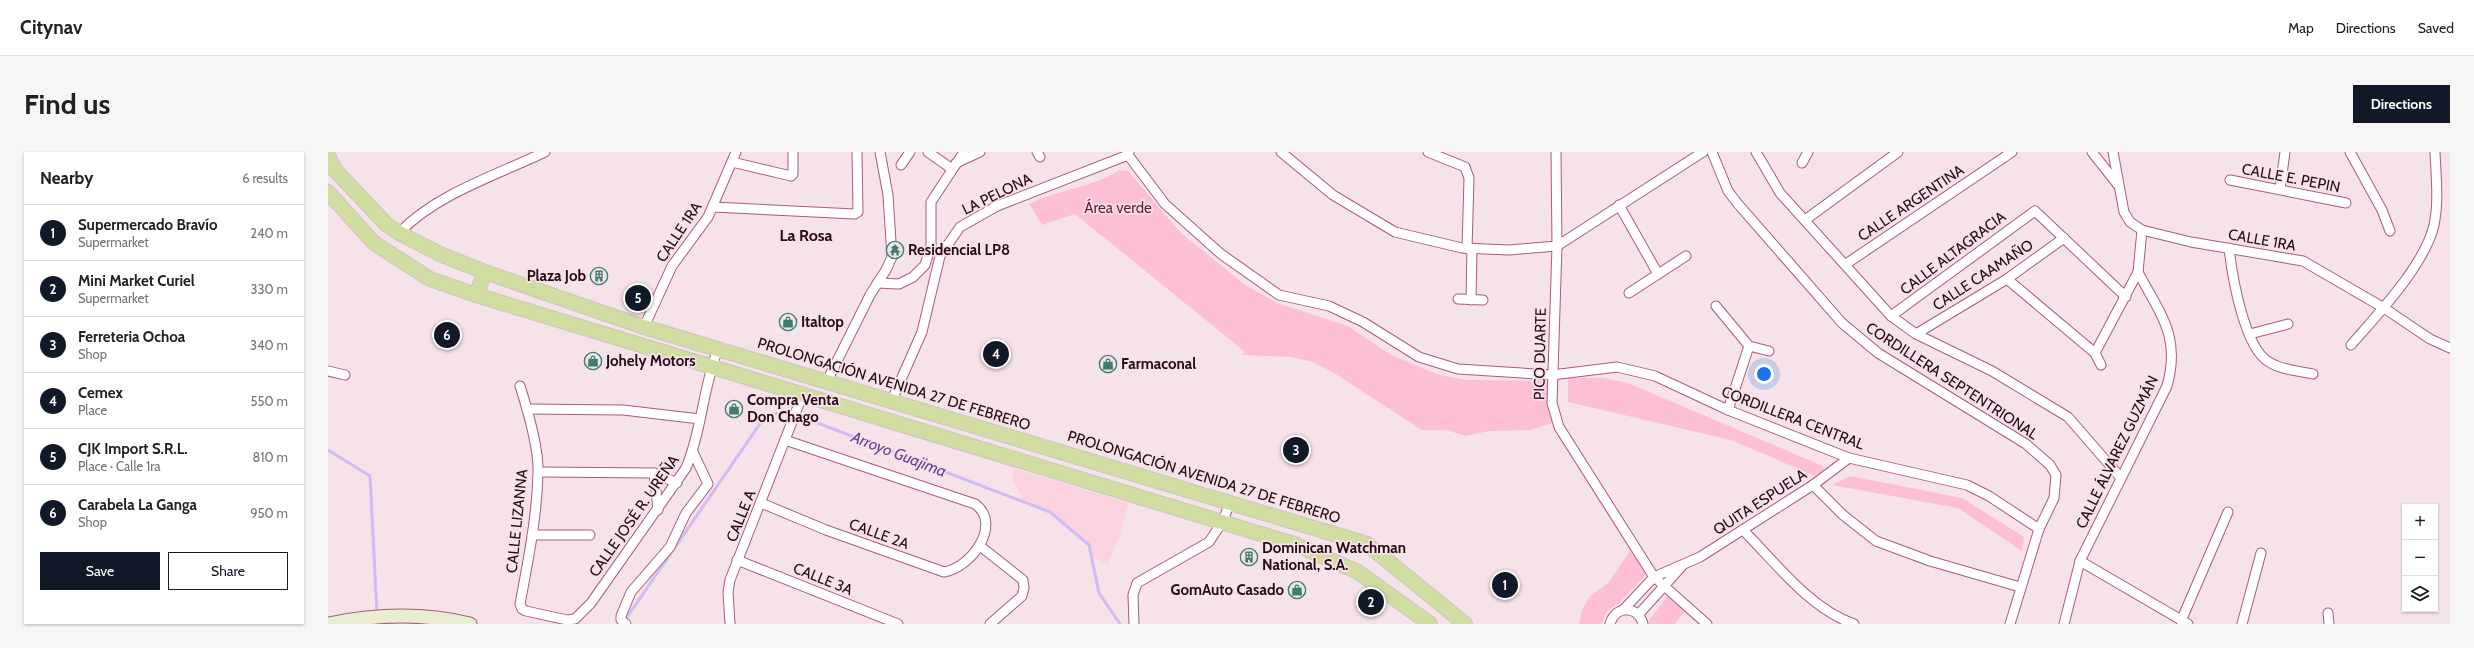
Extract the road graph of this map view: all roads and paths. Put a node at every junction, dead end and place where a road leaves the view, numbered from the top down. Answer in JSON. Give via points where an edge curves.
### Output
{"nodes":[{"id":1,"x":545,"y":152,"type":"edge"},
{"id":2,"x":736,"y":152,"type":"edge"},
{"id":3,"x":793,"y":152,"type":"edge"},
{"id":4,"x":856,"y":152,"type":"edge"},
{"id":5,"x":880,"y":152,"type":"edge"},
{"id":6,"x":910,"y":152,"type":"edge"},
{"id":7,"x":928,"y":152,"type":"edge"},
{"id":8,"x":964,"y":152,"type":"edge"},
{"id":9,"x":980,"y":152,"type":"edge"},
{"id":10,"x":1282,"y":152,"type":"edge"},
{"id":11,"x":1428,"y":152,"type":"edge"},
{"id":12,"x":1556,"y":152,"type":"edge"},
{"id":13,"x":1703,"y":152,"type":"edge"},
{"id":14,"x":1712,"y":152,"type":"edge"},
{"id":15,"x":1756,"y":152,"type":"edge"},
{"id":16,"x":1765,"y":152,"type":"edge"},
{"id":17,"x":1808,"y":152,"type":"edge"},
{"id":18,"x":1898,"y":152,"type":"edge"},
{"id":19,"x":2012,"y":152,"type":"edge"},
{"id":20,"x":2092,"y":152,"type":"edge"},
{"id":21,"x":2113,"y":152,"type":"edge"},
{"id":22,"x":2285,"y":152,"type":"edge"},
{"id":23,"x":2350,"y":152,"type":"edge"},
{"id":24,"x":2435,"y":152,"type":"edge"},
{"id":25,"x":1129,"y":153,"type":"edge"},
{"id":26,"x":328,"y":155,"type":"edge"},
{"id":27,"x":1760,"y":161,"type":"junction"},
{"id":28,"x":732,"y":162,"type":"junction"},
{"id":29,"x":1802,"y":163,"type":"dead end"},
{"id":30,"x":901,"y":165,"type":"dead end"},
{"id":31,"x":954,"y":166,"type":"junction"},
{"id":32,"x":2230,"y":180,"type":"dead end"},
{"id":33,"x":2119,"y":186,"type":"junction"},
{"id":34,"x":2280,"y":189,"type":"junction"},
{"id":35,"x":329,"y":197,"type":"edge"},
{"id":36,"x":2346,"y":203,"type":"dead end"},
{"id":37,"x":1619,"y":205,"type":"junction"},
{"id":38,"x":713,"y":207,"type":"junction"},
{"id":39,"x":1805,"y":220,"type":"junction"},
{"id":40,"x":2142,"y":230,"type":"junction"},
{"id":41,"x":2390,"y":231,"type":"dead end"},
{"id":42,"x":399,"y":234,"type":"junction"},
{"id":43,"x":2064,"y":238,"type":"junction"},
{"id":44,"x":1558,"y":246,"type":"junction"},
{"id":45,"x":2229,"y":248,"type":"junction"},
{"id":46,"x":1470,"y":249,"type":"junction"},
{"id":47,"x":1686,"y":256,"type":"dead end"},
{"id":48,"x":1846,"y":264,"type":"junction"},
{"id":49,"x":485,"y":272,"type":"junction"},
{"id":50,"x":2138,"y":272,"type":"junction"},
{"id":51,"x":1658,"y":274,"type":"junction"},
{"id":52,"x":2007,"y":279,"type":"junction"},
{"id":53,"x":877,"y":283,"type":"junction"},
{"id":54,"x":1629,"y":293,"type":"dead end"},
{"id":55,"x":476,"y":295,"type":"junction"},
{"id":56,"x":2126,"y":297,"type":"junction"},
{"id":57,"x":1458,"y":299,"type":"dead end"},
{"id":58,"x":1471,"y":300,"type":"junction"},
{"id":59,"x":1484,"y":300,"type":"dead end"},
{"id":60,"x":1716,"y":306,"type":"dead end"},
{"id":61,"x":2384,"y":308,"type":"junction"},
{"id":62,"x":1891,"y":316,"type":"junction"},
{"id":63,"x":2288,"y":324,"type":"dead end"},
{"id":64,"x":644,"y":327,"type":"junction"},
{"id":65,"x":1916,"y":334,"type":"junction"},
{"id":66,"x":2250,"y":334,"type":"junction"},
{"id":67,"x":2350,"y":345,"type":"dead end"},
{"id":68,"x":1749,"y":346,"type":"junction"},
{"id":69,"x":2450,"y":348,"type":"edge"},
{"id":70,"x":718,"y":349,"type":"junction"},
{"id":71,"x":1769,"y":351,"type":"dead end"},
{"id":72,"x":2095,"y":353,"type":"junction"},
{"id":73,"x":2101,"y":365,"type":"dead end"},
{"id":74,"x":711,"y":367,"type":"junction"},
{"id":75,"x":328,"y":371,"type":"edge"},
{"id":76,"x":2314,"y":374,"type":"dead end"},
{"id":77,"x":345,"y":375,"type":"dead end"},
{"id":78,"x":1552,"y":375,"type":"junction"},
{"id":79,"x":827,"y":381,"type":"junction"},
{"id":80,"x":520,"y":386,"type":"dead end"},
{"id":81,"x":803,"y":399,"type":"junction"},
{"id":82,"x":892,"y":400,"type":"junction"},
{"id":83,"x":527,"y":409,"type":"junction"},
{"id":84,"x":1728,"y":410,"type":"junction"},
{"id":85,"x":700,"y":419,"type":"junction"},
{"id":86,"x":952,"y":420,"type":"junction"},
{"id":87,"x":946,"y":439,"type":"junction"},
{"id":88,"x":785,"y":440,"type":"junction"},
{"id":89,"x":693,"y":452,"type":"junction"},
{"id":90,"x":1849,"y":458,"type":"junction"},
{"id":91,"x":538,"y":472,"type":"junction"},
{"id":92,"x":654,"y":473,"type":"junction"},
{"id":93,"x":2121,"y":478,"type":"junction"},
{"id":94,"x":677,"y":483,"type":"junction"},
{"id":95,"x":1813,"y":485,"type":"junction"},
{"id":96,"x":1230,"y":502,"type":"junction"},
{"id":97,"x":761,"y":503,"type":"junction"},
{"id":98,"x":658,"y":510,"type":"junction"},
{"id":99,"x":2228,"y":512,"type":"dead end"},
{"id":100,"x":1223,"y":522,"type":"junction"},
{"id":101,"x":2040,"y":529,"type":"junction"},
{"id":102,"x":1743,"y":530,"type":"junction"},
{"id":103,"x":532,"y":535,"type":"junction"},
{"id":104,"x":590,"y":536,"type":"dead end"},
{"id":105,"x":980,"y":546,"type":"junction"},
{"id":106,"x":2261,"y":553,"type":"dead end"},
{"id":107,"x":738,"y":560,"type":"junction"},
{"id":108,"x":2080,"y":561,"type":"junction"},
{"id":109,"x":1683,"y":565,"type":"junction"},
{"id":110,"x":1654,"y":577,"type":"junction"},
{"id":111,"x":1665,"y":587,"type":"junction"},
{"id":112,"x":2020,"y":587,"type":"junction"},
{"id":113,"x":1624,"y":609,"type":"junction"},
{"id":114,"x":526,"y":611,"type":"joint"},
{"id":115,"x":2328,"y":613,"type":"dead end"},
{"id":116,"x":1639,"y":614,"type":"junction"},
{"id":117,"x":347,"y":622,"type":"edge"},
{"id":118,"x":2184,"y":622,"type":"edge"},
{"id":119,"x":624,"y":623,"type":"edge"},
{"id":120,"x":329,"y":624,"type":"edge"},
{"id":121,"x":470,"y":624,"type":"edge"},
{"id":122,"x":731,"y":624,"type":"edge"},
{"id":123,"x":898,"y":624,"type":"edge"},
{"id":124,"x":990,"y":624,"type":"edge"},
{"id":125,"x":1136,"y":624,"type":"edge"},
{"id":126,"x":1430,"y":624,"type":"edge"},
{"id":127,"x":1464,"y":624,"type":"edge"},
{"id":128,"x":1610,"y":624,"type":"edge"},
{"id":129,"x":1643,"y":624,"type":"edge"},
{"id":130,"x":1708,"y":624,"type":"edge"},
{"id":131,"x":1854,"y":624,"type":"edge"},
{"id":132,"x":2010,"y":624,"type":"edge"},
{"id":133,"x":2064,"y":624,"type":"edge"},
{"id":134,"x":2242,"y":624,"type":"edge"},
{"id":135,"x":2329,"y":624,"type":"edge"}],
"edges":[{"from":1,"to":42,"type":"street","via":[[431,206],[412,219]]},
{"from":2,"to":28,"type":"street","name":"CALLE 1RA"},
{"from":3,"to":28,"type":"street","via":[[791,176]]},
{"from":4,"to":38,"type":"street","via":[[856,214]]},
{"from":5,"to":53,"type":"street","via":[[888,195],[892,257]]},
{"from":6,"to":30,"type":"street"},
{"from":7,"to":31,"type":"street"},
{"from":8,"to":31,"type":"street"},
{"from":9,"to":31,"type":"street"},
{"from":10,"to":46,"type":"street","via":[[1333,195],[1395,232]]},
{"from":11,"to":46,"type":"street","via":[[1465,167],[1469,178]]},
{"from":12,"to":44,"type":"street","name":"PICO DUARTE"},
{"from":13,"to":37,"type":"street"},
{"from":14,"to":101,"type":"street","name":"CORDILLERA SEPTENTRIONAL","via":[[1726,186],[1738,204],[1842,323],[1860,340],[1919,380],[2026,444],[2050,464],[2056,475],[2056,487],[2054,498]]},
{"from":15,"to":27,"type":"street"},
{"from":16,"to":27,"type":"street"},
{"from":17,"to":29,"type":"street"},
{"from":18,"to":39,"type":"street"},
{"from":19,"to":48,"type":"street","name":"CALLE ARGENTINA"},
{"from":20,"to":33,"type":"street","name":"CALLE 1RA"},
{"from":21,"to":33,"type":"street"},
{"from":22,"to":34,"type":"street"},
{"from":23,"to":41,"type":"street","via":[[2382,210]]},
{"from":24,"to":61,"type":"street","via":[[2436,212],[2432,234],[2418,261]]},
{"from":25,"to":78,"type":"street","name":"CORDILLERA CENTRAL","via":[[1165,204],[1221,254],[1279,295],[1329,306],[1363,322],[1418,357],[1458,369]]},
{"from":25,"to":82,"type":"street","name":"LA PELONA","via":[[997,206],[960,227],[940,256],[922,332]]},
{"from":26,"to":42,"type":"main road","name":"PROLONGACIÓN AVENIDA 27 DE FEBRERO","via":[[335,170],[386,224]]},
{"from":27,"to":39,"type":"street","via":[[1780,193]]},
{"from":28,"to":38,"type":"street","name":"CALLE 1RA"},
{"from":31,"to":53,"type":"street","via":[[930,202],[930,245],[924,265],[913,277],[899,284]]},
{"from":32,"to":34,"type":"street","name":"CALLE E. PEPIN"},
{"from":33,"to":40,"type":"street","name":"CALLE 1RA","via":[[2127,218]]},
{"from":34,"to":36,"type":"street","name":"CALLE E. PEPIN"},
{"from":35,"to":55,"type":"main road","via":[[380,247],[430,279]]},
{"from":37,"to":44,"type":"street"},
{"from":37,"to":51,"type":"street"},
{"from":38,"to":64,"type":"street","name":"CALLE 1RA","via":[[706,221],[688,241],[672,266]]},
{"from":39,"to":48,"type":"street"},
{"from":40,"to":45,"type":"street","name":"CALLE 1RA"},
{"from":40,"to":50,"type":"street"},
{"from":42,"to":49,"type":"main road","name":"PROLONGACIÓN AVENIDA 27 DE FEBRERO"},
{"from":43,"to":52,"type":"street","name":"CALLE CAAMAÑO"},
{"from":43,"to":56,"type":"street"},
{"from":43,"to":62,"type":"street","name":"CALLE ALTAGRACIA","via":[[2038,212],[2031,212]]},
{"from":44,"to":46,"type":"street","via":[[1509,250]]},
{"from":44,"to":78,"type":"street","name":"PICO DUARTE"},
{"from":45,"to":61,"type":"street","name":"CALLE 1RA","via":[[2303,261]]},
{"from":45,"to":66,"type":"street","via":[[2236,296]]},
{"from":46,"to":58,"type":"street"},
{"from":47,"to":51,"type":"street"},
{"from":48,"to":62,"type":"street"},
{"from":49,"to":55,"type":"main road"},
{"from":49,"to":64,"type":"main road","name":"PROLONGACIÓN AVENIDA 27 DE FEBRERO"},
{"from":50,"to":56,"type":"street"},
{"from":50,"to":93,"type":"street","name":"CALLE ÁLVAREZ GUZMÁN","via":[[2171,335],[2172,360],[2167,386]]},
{"from":51,"to":54,"type":"street"},
{"from":52,"to":65,"type":"street","name":"CALLE CAAMAÑO"},
{"from":52,"to":72,"type":"street"},
{"from":53,"to":79,"type":"street"},
{"from":55,"to":74,"type":"main road"},
{"from":56,"to":72,"type":"street"},
{"from":57,"to":58,"type":"street"},
{"from":58,"to":59,"type":"street"},
{"from":60,"to":68,"type":"street"},
{"from":61,"to":67,"type":"street"},
{"from":61,"to":69,"type":"street","name":"CALLE 1RA","via":[[2430,339]]},
{"from":62,"to":65,"type":"street"},
{"from":63,"to":66,"type":"street"},
{"from":64,"to":70,"type":"main road","name":"PROLONGACIÓN AVENIDA 27 DE FEBRERO"},
{"from":65,"to":93,"type":"street","via":[[1992,371],[2068,418]]},
{"from":66,"to":76,"type":"street","via":[[2268,362]]},
{"from":68,"to":71,"type":"street"},
{"from":68,"to":84,"type":"street"},
{"from":70,"to":74,"type":"street","name":"CALLE JOSÉ R. UREÑA"},
{"from":70,"to":79,"type":"main road","name":"PROLONGACIÓN AVENIDA 27 DE FEBRERO"},
{"from":72,"to":73,"type":"street"},
{"from":74,"to":81,"type":"main road"},
{"from":74,"to":85,"type":"street","name":"CALLE JOSÉ R. UREÑA"},
{"from":75,"to":77,"type":"street"},
{"from":78,"to":84,"type":"street","name":"CORDILLERA CENTRAL","via":[[1617,367],[1655,376]]},
{"from":78,"to":110,"type":"street","name":"PICO DUARTE","via":[[1552,403],[1559,427]]},
{"from":79,"to":82,"type":"main road","name":"PROLONGACIÓN AVENIDA 27 DE FEBRERO"},
{"from":80,"to":83,"type":"street","name":"CALLE LIZANNA"},
{"from":81,"to":87,"type":"main road"},
{"from":81,"to":88,"type":"street","name":"CALLE A"},
{"from":82,"to":86,"type":"main road","name":"PROLONGACIÓN AVENIDA 27 DE FEBRERO"},
{"from":83,"to":85,"type":"street","via":[[622,410]]},
{"from":83,"to":91,"type":"street","name":"CALLE LIZANNA"},
{"from":84,"to":90,"type":"street","name":"CORDILLERA CENTRAL"},
{"from":85,"to":89,"type":"street","name":"CALLE JOSÉ R. UREÑA"},
{"from":86,"to":87,"type":"main road"},
{"from":86,"to":96,"type":"main road","name":"PROLONGACIÓN AVENIDA 27 DE FEBRERO"},
{"from":87,"to":100,"type":"main road"},
{"from":88,"to":97,"type":"street","name":"CALLE A"},
{"from":88,"to":105,"type":"street","via":[[975,504],[982,509],[985,516],[986,529]]},
{"from":89,"to":94,"type":"street","name":"CALLE JOSÉ R. UREÑA"},
{"from":89,"to":119,"type":"street","via":[[708,484],[686,513],[670,547],[631,592],[621,613]]},
{"from":90,"to":95,"type":"street","name":"QUITA ESPUELA"},
{"from":90,"to":101,"type":"street","name":"CORDILLERA CENTRAL","via":[[1967,485],[1990,496]]},
{"from":91,"to":92,"type":"street"},
{"from":91,"to":103,"type":"street","name":"CALLE LIZANNA"},
{"from":92,"to":94,"type":"street"},
{"from":92,"to":98,"type":"street"},
{"from":93,"to":108,"type":"street","name":"CALLE ÁLVAREZ GUZMÁN"},
{"from":94,"to":98,"type":"street","name":"CALLE JOSÉ R. UREÑA"},
{"from":95,"to":102,"type":"street","name":"QUITA ESPUELA"},
{"from":95,"to":112,"type":"street","via":[[1843,515],[1876,541],[1930,561]]},
{"from":96,"to":100,"type":"street"},
{"from":96,"to":127,"type":"main road","name":"PROLONGACIÓN AVENIDA 27 DE FEBRERO","via":[[1367,544]]},
{"from":97,"to":105,"type":"street","name":"CALLE 2A","via":[[826,530],[944,572],[956,570]]},
{"from":97,"to":107,"type":"street","name":"CALLE A"},
{"from":98,"to":114,"type":"street","name":"CALLE JOSÉ R. UREÑA","via":[[580,616],[567,620]]},
{"from":99,"to":118,"type":"street"},
{"from":100,"to":125,"type":"street","via":[[1204,546],[1137,583],[1133,595]]},
{"from":100,"to":126,"type":"main road","via":[[1297,544],[1334,559],[1358,572]]},
{"from":101,"to":112,"type":"street","name":"CORDILLERA SEPTENTRIONAL"},
{"from":102,"to":109,"type":"street","name":"QUITA ESPUELA"},
{"from":102,"to":131,"type":"street","via":[[1803,591],[1825,609]]},
{"from":103,"to":104,"type":"street"},
{"from":103,"to":114,"type":"street","name":"CALLE LIZANNA","via":[[520,604]]},
{"from":105,"to":124,"type":"street","via":[[1023,580],[1022,596]]},
{"from":106,"to":134,"type":"street"},
{"from":107,"to":122,"type":"street","name":"CALLE A","via":[[728,592]]},
{"from":107,"to":123,"type":"street","name":"CALLE 3A"},
{"from":108,"to":118,"type":"street"},
{"from":108,"to":133,"type":"street","name":"CALLE ÁLVAREZ GUZMÁN"},
{"from":109,"to":110,"type":"street","name":"QUITA ESPUELA"},
{"from":109,"to":111,"type":"street"},
{"from":110,"to":111,"type":"street","name":"PICO DUARTE"},
{"from":110,"to":113,"type":"street"},
{"from":111,"to":116,"type":"street"},
{"from":111,"to":130,"type":"street","name":"PICO DUARTE"},
{"from":112,"to":132,"type":"street","name":"CORDILLERA SEPTENTRIONAL"},
{"from":113,"to":116,"type":"street"},
{"from":113,"to":128,"type":"street","via":[[1614,614]]},
{"from":115,"to":135,"type":"street"},
{"from":116,"to":129,"type":"street"},
{"from":117,"to":120,"type":"street"},
{"from":117,"to":121,"type":"street","via":[[388,616],[427,616]]}]}
